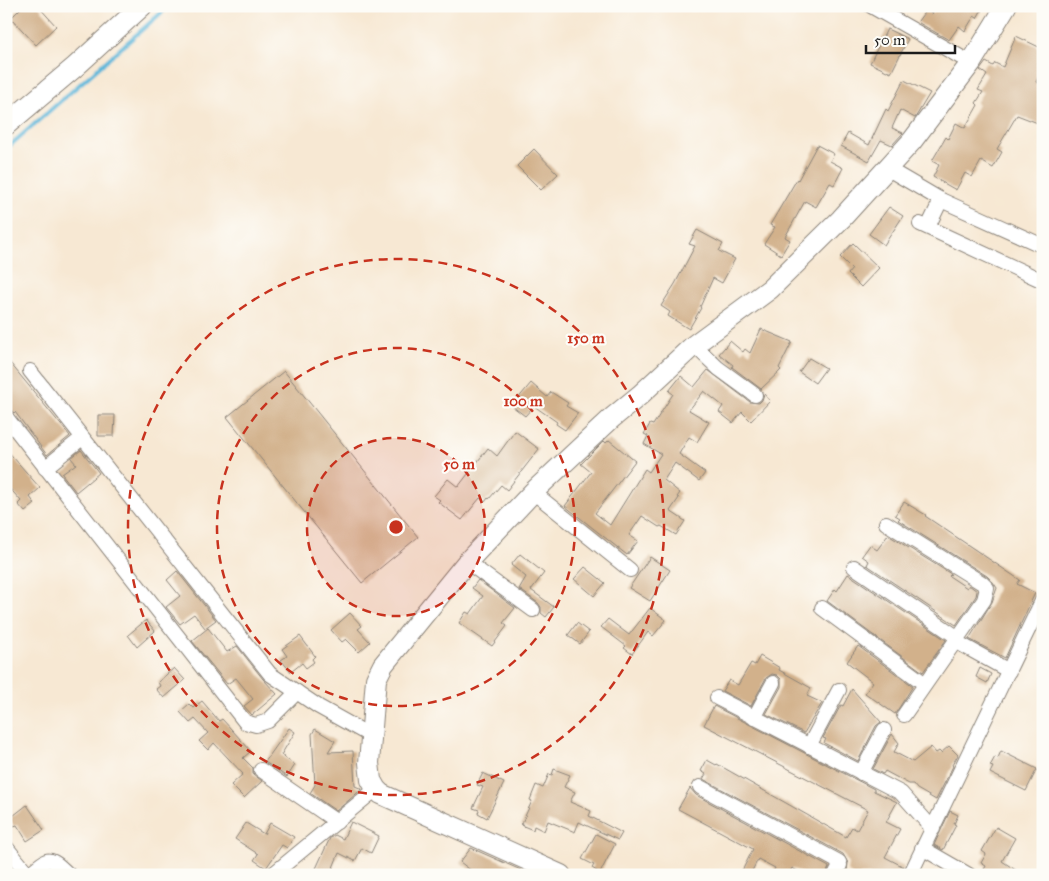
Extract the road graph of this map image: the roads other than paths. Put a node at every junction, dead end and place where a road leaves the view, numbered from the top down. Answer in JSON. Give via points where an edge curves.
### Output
{"nodes":[{"id":1,"x":142,"y":6,"type":"edge"},
{"id":2,"x":871,"y":6,"type":"edge"},
{"id":3,"x":1006,"y":6,"type":"edge"},
{"id":4,"x":971,"y":63,"type":"junction"},
{"id":5,"x":6,"y":125,"type":"edge"},
{"id":6,"x":888,"y":169,"type":"junction"},
{"id":7,"x":941,"y":200,"type":"junction"},
{"id":8,"x":1043,"y":246,"type":"edge"},
{"id":9,"x":1043,"y":280,"type":"edge"},
{"id":10,"x":694,"y":345,"type":"junction"},
{"id":11,"x":30,"y":371,"type":"dead end"},
{"id":12,"x":756,"y":395,"type":"dead end"},
{"id":13,"x":6,"y":417,"type":"edge"},
{"id":14,"x":82,"y":438,"type":"junction"},
{"id":15,"x":45,"y":468,"type":"junction"},
{"id":16,"x":533,"y":492,"type":"junction"},
{"id":17,"x":886,"y":523,"type":"dead end"},
{"id":18,"x":467,"y":562,"type":"junction"},
{"id":19,"x":854,"y":567,"type":"dead end"},
{"id":20,"x":630,"y":570,"type":"dead end"},
{"id":21,"x":1043,"y":599,"type":"edge"},
{"id":22,"x":822,"y":608,"type":"dead end"},
{"id":23,"x":534,"y":610,"type":"dead end"},
{"id":24,"x":956,"y":639,"type":"junction"},
{"id":25,"x":1009,"y":671,"type":"junction"},
{"id":26,"x":773,"y":683,"type":"dead end"},
{"id":27,"x":925,"y":684,"type":"junction"},
{"id":28,"x":839,"y":690,"type":"dead end"},
{"id":29,"x":296,"y":692,"type":"junction"},
{"id":30,"x":717,"y":698,"type":"dead end"},
{"id":31,"x":904,"y":715,"type":"dead end"},
{"id":32,"x":754,"y":718,"type":"junction"},
{"id":33,"x":884,"y":730,"type":"dead end"},
{"id":34,"x":371,"y":736,"type":"junction"},
{"id":35,"x":808,"y":746,"type":"junction"},
{"id":36,"x":261,"y":770,"type":"dead end"},
{"id":37,"x":861,"y":773,"type":"junction"},
{"id":38,"x":700,"y":787,"type":"dead end"},
{"id":39,"x":376,"y":789,"type":"junction"},
{"id":40,"x":337,"y":822,"type":"junction"},
{"id":41,"x":933,"y":829,"type":"junction"},
{"id":42,"x":6,"y":847,"type":"edge"},
{"id":43,"x":922,"y":848,"type":"junction"},
{"id":44,"x":29,"y":875,"type":"edge"},
{"id":45,"x":70,"y":875,"type":"edge"},
{"id":46,"x":272,"y":875,"type":"edge"},
{"id":47,"x":561,"y":875,"type":"edge"},
{"id":48,"x":835,"y":875,"type":"edge"},
{"id":49,"x":910,"y":875,"type":"edge"},
{"id":50,"x":969,"y":875,"type":"edge"}],
"edges":[{"from":1,"to":5,"type":"street"},
{"from":2,"to":4,"type":"street"},
{"from":3,"to":4,"type":"street"},
{"from":4,"to":6,"type":"street"},
{"from":6,"to":7,"type":"street"},
{"from":6,"to":10,"type":"street","via":[[770,289]]},
{"from":7,"to":8,"type":"street"},
{"from":7,"to":9,"type":"street","via":[[924,226]]},
{"from":10,"to":12,"type":"street","via":[[718,368]]},
{"from":10,"to":16,"type":"street"},
{"from":11,"to":14,"type":"street"},
{"from":13,"to":15,"type":"street"},
{"from":14,"to":15,"type":"street"},
{"from":14,"to":29,"type":"street","via":[[270,674]]},
{"from":15,"to":29,"type":"street","via":[[245,722],[256,725],[268,721]]},
{"from":16,"to":18,"type":"street"},
{"from":16,"to":20,"type":"street"},
{"from":17,"to":24,"type":"street","via":[[987,588],[984,600]]},
{"from":18,"to":23,"type":"street"},
{"from":18,"to":34,"type":"street","via":[[383,665],[376,679]]},
{"from":19,"to":24,"type":"street"},
{"from":21,"to":25,"type":"street"},
{"from":22,"to":27,"type":"street"},
{"from":24,"to":25,"type":"street"},
{"from":24,"to":27,"type":"street"},
{"from":25,"to":41,"type":"street"},
{"from":26,"to":32,"type":"street"},
{"from":27,"to":31,"type":"street"},
{"from":28,"to":35,"type":"street"},
{"from":29,"to":34,"type":"street"},
{"from":30,"to":32,"type":"street"},
{"from":32,"to":35,"type":"street"},
{"from":33,"to":37,"type":"street"},
{"from":34,"to":39,"type":"street","via":[[368,762]]},
{"from":35,"to":37,"type":"street"},
{"from":36,"to":40,"type":"street"},
{"from":37,"to":41,"type":"street","via":[[901,793]]},
{"from":38,"to":48,"type":"street","via":[[839,862]]},
{"from":39,"to":40,"type":"street"},
{"from":39,"to":47,"type":"street"},
{"from":40,"to":46,"type":"street"},
{"from":41,"to":43,"type":"street"},
{"from":42,"to":44,"type":"street"},
{"from":43,"to":49,"type":"street"},
{"from":43,"to":50,"type":"street"},
{"from":44,"to":45,"type":"street","via":[[48,860],[54,860]]}]}
